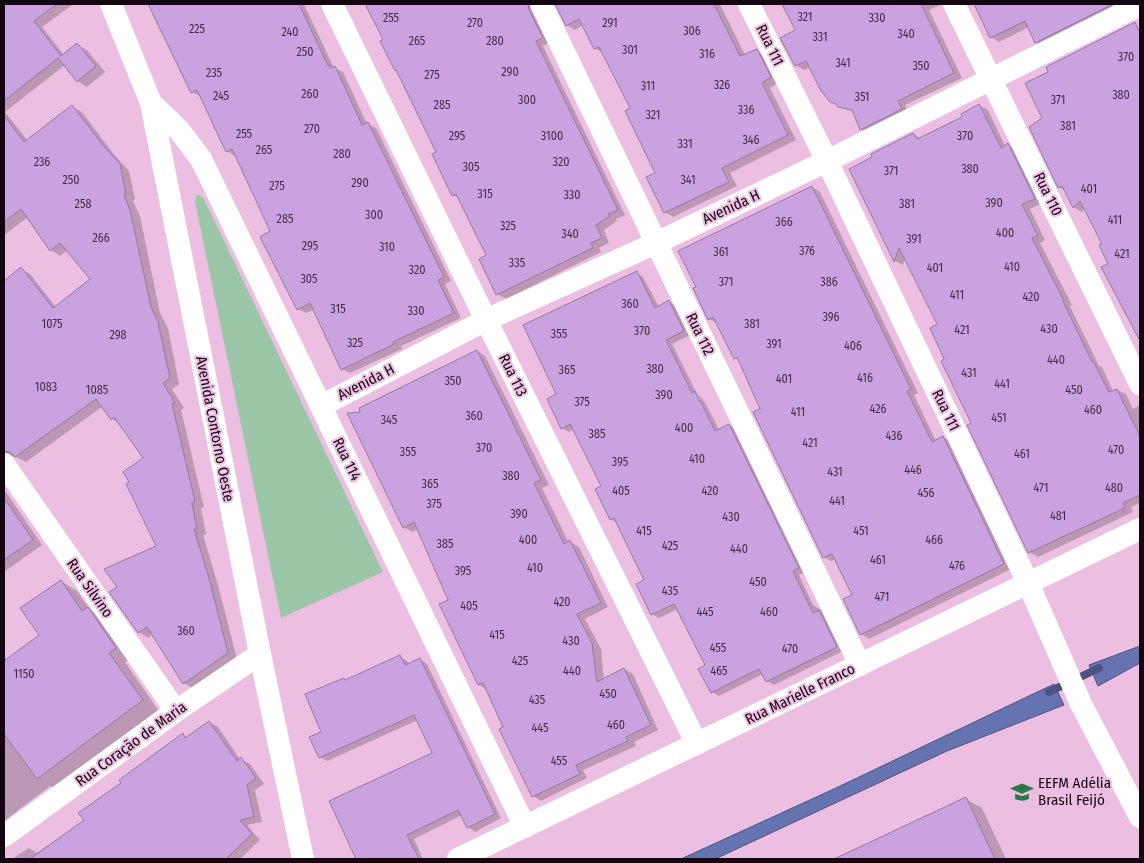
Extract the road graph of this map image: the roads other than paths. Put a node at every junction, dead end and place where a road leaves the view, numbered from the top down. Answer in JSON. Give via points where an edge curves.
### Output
{"nodes":[{"id":1,"x":111,"y":4,"type":"edge"},
{"id":2,"x":332,"y":4,"type":"edge"},
{"id":3,"x":540,"y":4,"type":"edge"},
{"id":4,"x":749,"y":4,"type":"edge"},
{"id":5,"x":954,"y":4,"type":"edge"},
{"id":6,"x":1140,"y":5,"type":"edge"},
{"id":7,"x":992,"y":80,"type":"junction"},
{"id":8,"x":151,"y":103,"type":"junction"},
{"id":9,"x":827,"y":161,"type":"junction"},
{"id":10,"x":656,"y":243,"type":"junction"},
{"id":11,"x":486,"y":320,"type":"junction"},
{"id":12,"x":1140,"y":384,"type":"edge"},
{"id":13,"x":321,"y":406,"type":"junction"},
{"id":14,"x":4,"y":464,"type":"edge"},
{"id":15,"x":1140,"y":528,"type":"edge"},
{"id":16,"x":1028,"y":583,"type":"junction"},
{"id":17,"x":260,"y":654,"type":"junction"},
{"id":18,"x":860,"y":665,"type":"junction"},
{"id":19,"x":176,"y":711,"type":"junction"},
{"id":20,"x":697,"y":744,"type":"junction"},
{"id":21,"x":1140,"y":817,"type":"edge"},
{"id":22,"x":525,"y":827,"type":"junction"},
{"id":23,"x":4,"y":836,"type":"edge"},
{"id":24,"x":303,"y":859,"type":"edge"},
{"id":25,"x":458,"y":859,"type":"edge"}],
"edges":[{"from":1,"to":8,"type":"street","name":"Avenida Contorno Oeste"},
{"from":2,"to":11,"type":"street","name":"Rua 113"},
{"from":3,"to":10,"type":"street","name":"Rua 112"},
{"from":4,"to":9,"type":"street","name":"Rua 111"},
{"from":5,"to":7,"type":"street","name":"Rua 110"},
{"from":6,"to":7,"type":"street","name":"Avenida H"},
{"from":7,"to":9,"type":"street","name":"Avenida H"},
{"from":7,"to":12,"type":"street","name":"Rua 110"},
{"from":8,"to":13,"type":"street","name":"Rua 114","via":[[179,130],[201,159]]},
{"from":8,"to":17,"type":"street","name":"Avenida Contorno Oeste"},
{"from":9,"to":10,"type":"street","name":"Avenida H"},
{"from":9,"to":16,"type":"street","name":"Rua 111"},
{"from":10,"to":11,"type":"street","name":"Avenida H"},
{"from":10,"to":18,"type":"street","name":"Rua 112"},
{"from":11,"to":13,"type":"street","name":"Avenida H"},
{"from":11,"to":20,"type":"street","name":"Rua 113"},
{"from":13,"to":22,"type":"street","name":"Rua 114"},
{"from":14,"to":19,"type":"street","name":"Rua Silvino"},
{"from":15,"to":16,"type":"street","name":"Rua Marielle Franco"},
{"from":16,"to":18,"type":"street","name":"Rua Marielle Franco"},
{"from":16,"to":21,"type":"street","name":"Rua 111","via":[[1081,704]]},
{"from":17,"to":19,"type":"street","name":"Rua Coração de Maria"},
{"from":17,"to":24,"type":"street","name":"Avenida Contorno Oeste"},
{"from":18,"to":20,"type":"street","name":"Rua Marielle Franco"},
{"from":19,"to":23,"type":"street","name":"Rua Coração de Maria"},
{"from":20,"to":22,"type":"street","name":"Rua Marielle Franco"},
{"from":22,"to":25,"type":"street","name":"Rua Marielle Franco"}]}
